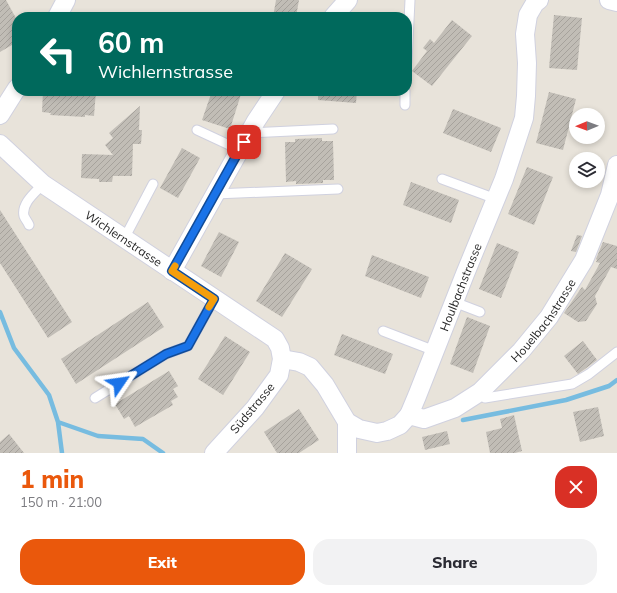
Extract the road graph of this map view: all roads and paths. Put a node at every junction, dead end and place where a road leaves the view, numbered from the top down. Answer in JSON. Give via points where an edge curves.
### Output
{"nodes":[{"id":1,"x":66,"y":0,"type":"edge"},
{"id":2,"x":348,"y":0,"type":"edge"},
{"id":3,"x":410,"y":0,"type":"edge"},
{"id":4,"x":539,"y":0,"type":"edge"},
{"id":5,"x":609,"y":0,"type":"edge"},
{"id":6,"x":617,"y":2,"type":"edge"},
{"id":7,"x":60,"y":12,"type":"edge"},
{"id":8,"x":337,"y":12,"type":"edge"},
{"id":9,"x":409,"y":12,"type":"edge"},
{"id":10,"x":12,"y":96,"type":"edge"},
{"id":11,"x":273,"y":96,"type":"edge"},
{"id":12,"x":405,"y":96,"type":"edge"},
{"id":13,"x":405,"y":106,"type":"dead end"},
{"id":14,"x":0,"y":115,"type":"edge"},
{"id":15,"x":196,"y":130,"type":"dead end"},
{"id":16,"x":333,"y":130,"type":"dead end"},
{"id":17,"x":249,"y":133,"type":"junction"},
{"id":18,"x":0,"y":144,"type":"edge"},
{"id":19,"x":240,"y":150,"type":"junction"},
{"id":20,"x":617,"y":165,"type":"edge"},
{"id":21,"x":442,"y":179,"type":"dead end"},
{"id":22,"x":43,"y":184,"type":"junction"},
{"id":23,"x":153,"y":184,"type":"dead end"},
{"id":24,"x":338,"y":189,"type":"dead end"},
{"id":25,"x":215,"y":194,"type":"junction"},
{"id":26,"x":496,"y":199,"type":"junction"},
{"id":27,"x":29,"y":225,"type":"dead end"},
{"id":28,"x":124,"y":239,"type":"junction"},
{"id":29,"x":172,"y":271,"type":"junction"},
{"id":30,"x":214,"y":299,"type":"junction"},
{"id":31,"x":454,"y":302,"type":"junction"},
{"id":32,"x":480,"y":312,"type":"dead end"},
{"id":33,"x":383,"y":331,"type":"dead end"},
{"id":34,"x":435,"y":351,"type":"junction"},
{"id":35,"x":617,"y":352,"type":"edge"},
{"id":36,"x":282,"y":359,"type":"junction"},
{"id":37,"x":480,"y":392,"type":"junction"},
{"id":38,"x":96,"y":398,"type":"dead end"},
{"id":39,"x":409,"y":415,"type":"junction"},
{"id":40,"x":347,"y":422,"type":"junction"},
{"id":41,"x":214,"y":453,"type":"edge"},
{"id":42,"x":346,"y":453,"type":"edge"}],
"edges":[{"from":1,"to":7,"type":"street"},
{"from":2,"to":8,"type":"street"},
{"from":3,"to":9,"type":"lane"},
{"from":4,"to":26,"type":"street","name":"Houlbachstrasse","via":[[528,15],[525,34],[527,63],[524,118]]},
{"from":5,"to":6,"type":"street"},
{"from":10,"to":14,"type":"street"},
{"from":11,"to":17,"type":"street"},
{"from":12,"to":13,"type":"lane"},
{"from":15,"to":19,"type":"lane"},
{"from":16,"to":17,"type":"lane"},
{"from":17,"to":19,"type":"street"},
{"from":18,"to":22,"type":"street","name":"Wichlernstrasse"},
{"from":19,"to":25,"type":"street"},
{"from":20,"to":37,"type":"street","name":"Houelbachstrasse","via":[[610,195],[584,260],[549,318]]},
{"from":21,"to":26,"type":"lane"},
{"from":22,"to":27,"type":"lane","via":[[27,202],[24,210],[24,217]]},
{"from":22,"to":28,"type":"street","name":"Wichlernstrasse"},
{"from":23,"to":28,"type":"lane"},
{"from":24,"to":25,"type":"lane"},
{"from":25,"to":29,"type":"street"},
{"from":26,"to":31,"type":"street","name":"Houlbachstrasse"},
{"from":28,"to":29,"type":"street","name":"Wichlernstrasse"},
{"from":29,"to":30,"type":"street","name":"Wichlernstrasse"},
{"from":30,"to":36,"type":"street","name":"Wichlernstrasse","via":[[275,339]]},
{"from":30,"to":38,"type":"lane","via":[[188,346],[166,354]]},
{"from":31,"to":32,"type":"lane"},
{"from":31,"to":34,"type":"street","name":"Houlbachstrasse"},
{"from":33,"to":34,"type":"lane"},
{"from":34,"to":39,"type":"street","name":"Houlbachstrasse"},
{"from":35,"to":37,"type":"lane","via":[[590,374],[572,384],[485,398]]},
{"from":36,"to":40,"type":"street","via":[[310,367],[325,385]]},
{"from":36,"to":41,"type":"street","name":"Südstrasse","via":[[279,375],[255,408]]},
{"from":37,"to":39,"type":"street","name":"Houelbachstrasse","via":[[455,408],[424,419]]},
{"from":39,"to":40,"type":"street","name":"Houlbachstrasse","via":[[400,425],[387,431],[360,429]]},
{"from":40,"to":42,"type":"street"}]}
